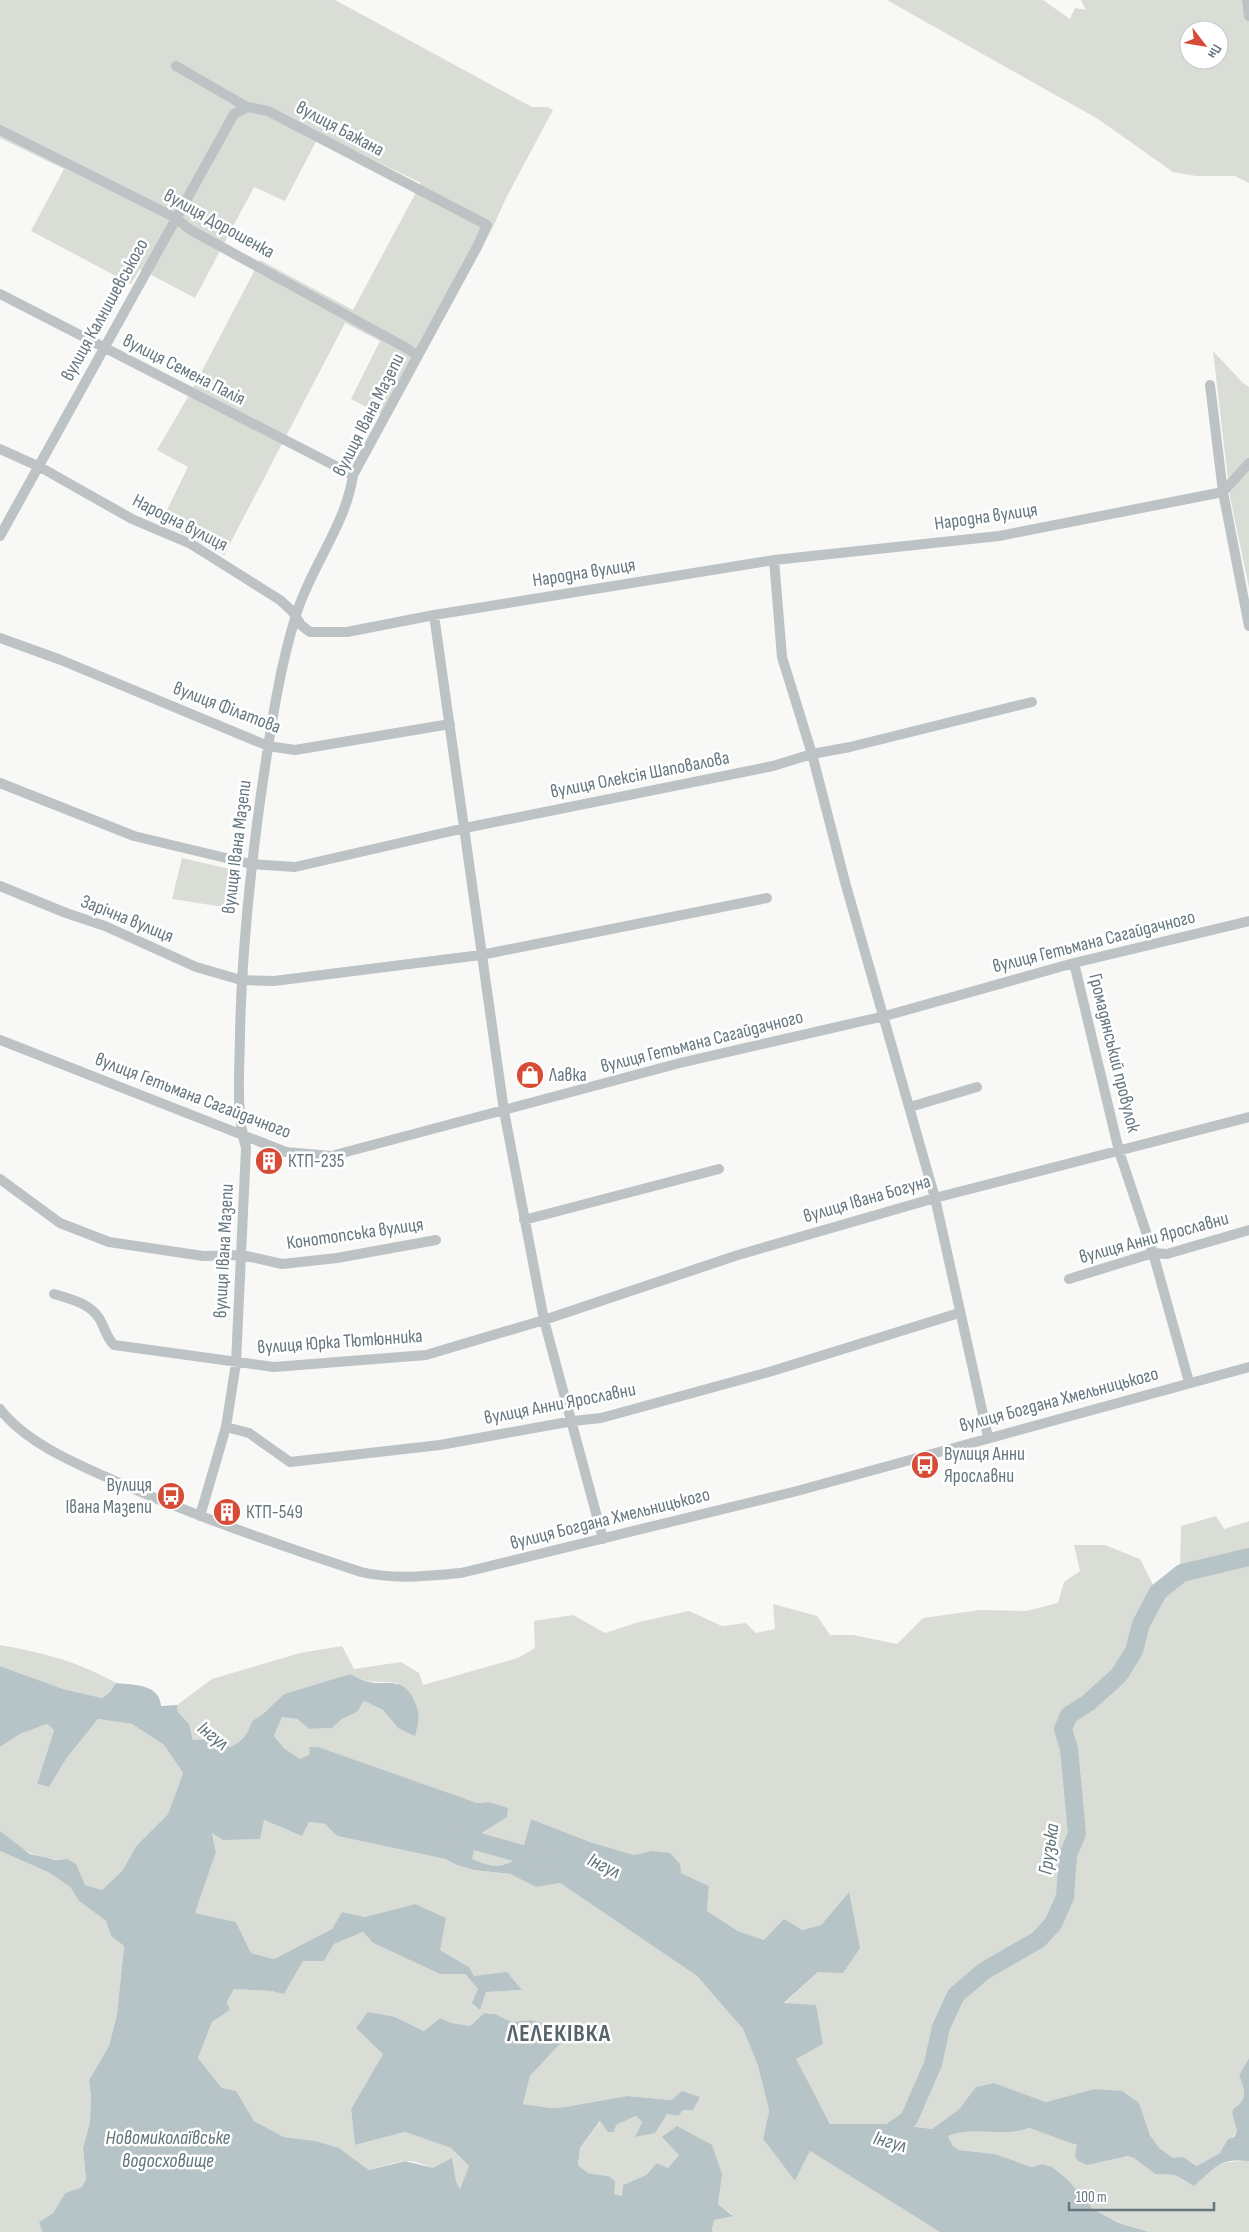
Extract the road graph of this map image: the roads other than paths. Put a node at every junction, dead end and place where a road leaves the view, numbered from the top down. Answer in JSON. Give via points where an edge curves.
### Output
{"nodes":[{"id":1,"x":1247,"y":0,"type":"edge"},
{"id":2,"x":1249,"y":16,"type":"edge"},
{"id":3,"x":176,"y":66,"type":"dead end"},
{"id":4,"x":247,"y":107,"type":"junction"},
{"id":5,"x":0,"y":130,"type":"edge"},
{"id":6,"x":176,"y":218,"type":"junction"},
{"id":7,"x":487,"y":225,"type":"joint"},
{"id":8,"x":0,"y":294,"type":"edge"},
{"id":9,"x":102,"y":348,"type":"junction"},
{"id":10,"x":418,"y":356,"type":"junction"},
{"id":11,"x":1210,"y":385,"type":"dead end"},
{"id":12,"x":0,"y":449,"type":"edge"},
{"id":13,"x":1249,"y":463,"type":"edge"},
{"id":14,"x":40,"y":467,"type":"junction"},
{"id":15,"x":353,"y":476,"type":"junction"},
{"id":16,"x":1223,"y":492,"type":"junction"},
{"id":17,"x":0,"y":536,"type":"edge"},
{"id":18,"x":774,"y":560,"type":"junction"},
{"id":19,"x":434,"y":615,"type":"junction"},
{"id":20,"x":296,"y":616,"type":"junction"},
{"id":21,"x":1249,"y":626,"type":"edge"},
{"id":22,"x":0,"y":638,"type":"edge"},
{"id":23,"x":1032,"y":702,"type":"dead end"},
{"id":24,"x":450,"y":724,"type":"junction"},
{"id":25,"x":268,"y":746,"type":"junction"},
{"id":26,"x":812,"y":754,"type":"junction"},
{"id":27,"x":0,"y":783,"type":"edge"},
{"id":28,"x":465,"y":828,"type":"junction"},
{"id":29,"x":251,"y":864,"type":"junction"},
{"id":30,"x":0,"y":886,"type":"edge"},
{"id":31,"x":767,"y":898,"type":"dead end"},
{"id":32,"x":1249,"y":921,"type":"edge"},
{"id":33,"x":480,"y":955,"type":"junction"},
{"id":34,"x":1074,"y":963,"type":"junction"},
{"id":35,"x":241,"y":980,"type":"junction"},
{"id":36,"x":885,"y":1016,"type":"junction"},
{"id":37,"x":0,"y":1040,"type":"edge"},
{"id":38,"x":977,"y":1087,"type":"dead end"},
{"id":39,"x":910,"y":1106,"type":"junction"},
{"id":40,"x":504,"y":1111,"type":"junction"},
{"id":41,"x":1249,"y":1118,"type":"edge"},
{"id":42,"x":242,"y":1134,"type":"junction"},
{"id":43,"x":1120,"y":1151,"type":"junction"},
{"id":44,"x":719,"y":1169,"type":"dead end"},
{"id":45,"x":0,"y":1179,"type":"edge"},
{"id":46,"x":935,"y":1198,"type":"junction"},
{"id":47,"x":524,"y":1220,"type":"junction"},
{"id":48,"x":1249,"y":1230,"type":"edge"},
{"id":49,"x":436,"y":1240,"type":"dead end"},
{"id":50,"x":1153,"y":1253,"type":"junction"},
{"id":51,"x":242,"y":1255,"type":"junction"},
{"id":52,"x":1069,"y":1279,"type":"dead end"},
{"id":53,"x":54,"y":1294,"type":"dead end"},
{"id":54,"x":960,"y":1313,"type":"junction"},
{"id":55,"x":544,"y":1320,"type":"junction"},
{"id":56,"x":500,"y":1332,"type":"joint"},
{"id":57,"x":236,"y":1364,"type":"junction"},
{"id":58,"x":1249,"y":1367,"type":"edge"},
{"id":59,"x":1189,"y":1382,"type":"junction"},
{"id":60,"x":0,"y":1409,"type":"edge"},
{"id":61,"x":573,"y":1420,"type":"junction"},
{"id":62,"x":226,"y":1427,"type":"junction"},
{"id":63,"x":988,"y":1437,"type":"junction"},
{"id":64,"x":200,"y":1516,"type":"junction"},
{"id":65,"x":603,"y":1539,"type":"junction"}],
"edges":[{"from":1,"to":2,"type":"street"},
{"from":3,"to":4,"type":"street","name":"вулиця Бажана"},
{"from":4,"to":6,"type":"street","name":"вулиця Калнишевського","via":[[234,114]]},
{"from":4,"to":7,"type":"street","name":"вулиця Бажана","via":[[268,111]]},
{"from":5,"to":6,"type":"street","name":"вулиця Дорошенка"},
{"from":6,"to":9,"type":"street","name":"вулиця Калнишевського"},
{"from":6,"to":10,"type":"street","name":"вулиця Дорошенка","via":[[189,229],[326,302]]},
{"from":7,"to":10,"type":"street","name":"вулиця Івана Мазепи"},
{"from":8,"to":9,"type":"street","name":"вулиця Семена Палія"},
{"from":9,"to":14,"type":"street","name":"вулиця Калнишевського"},
{"from":9,"to":15,"type":"street","name":"вулиця Семена Палія"},
{"from":10,"to":15,"type":"street","name":"вулиця Івана Мазепи"},
{"from":11,"to":16,"type":"street"},
{"from":12,"to":14,"type":"street","name":"Народна вулиця"},
{"from":13,"to":16,"type":"street"},
{"from":14,"to":17,"type":"street","name":"вулиця Калнишевського"},
{"from":14,"to":20,"type":"street","name":"Народна вулиця","via":[[132,519],[191,544],[280,600]]},
{"from":15,"to":20,"type":"street","name":"вулиця Івана Мазепи","via":[[338,520]]},
{"from":16,"to":18,"type":"street","name":"Народна вулиця","via":[[999,536]]},
{"from":16,"to":21,"type":"street"},
{"from":18,"to":19,"type":"street","name":"Народна вулиця"},
{"from":18,"to":26,"type":"street","via":[[782,657]]},
{"from":19,"to":20,"type":"street","name":"Народна вулиця","via":[[347,632],[310,632],[300,626]]},
{"from":19,"to":24,"type":"street"},
{"from":20,"to":25,"type":"street","name":"вулиця Івана Мазепи","via":[[284,659]]},
{"from":22,"to":25,"type":"street","name":"вулиця Філатова","via":[[62,660]]},
{"from":23,"to":26,"type":"street","name":"вулиця Олексія Шаповалова"},
{"from":24,"to":25,"type":"street","name":"вулиця Філатова","via":[[295,750]]},
{"from":24,"to":28,"type":"street"},
{"from":25,"to":29,"type":"street","name":"вулиця Івана Мазепи"},
{"from":26,"to":28,"type":"street","name":"вулиця Олексія Шаповалова","via":[[773,766]]},
{"from":26,"to":36,"type":"street","via":[[845,882]]},
{"from":27,"to":29,"type":"street","name":"вулиця Олексія Шаповалова","via":[[134,836]]},
{"from":28,"to":29,"type":"street","name":"вулиця Олексія Шаповалова","via":[[295,867]]},
{"from":28,"to":33,"type":"street"},
{"from":29,"to":35,"type":"street","name":"вулиця Івана Мазепи"},
{"from":30,"to":35,"type":"street","name":"Зарічна вулиця","via":[[105,926],[196,968]]},
{"from":31,"to":33,"type":"street"},
{"from":32,"to":34,"type":"street","name":"вулиця Гетьмана Сагайдачного"},
{"from":33,"to":35,"type":"street","via":[[274,981]]},
{"from":33,"to":40,"type":"street"},
{"from":34,"to":36,"type":"street","name":"вулиця Гетьмана Сагайдачного"},
{"from":34,"to":43,"type":"street","name":"Громадянський провулок"},
{"from":35,"to":42,"type":"street","name":"вулиця Івана Мазепи","via":[[239,1116]]},
{"from":36,"to":39,"type":"street"},
{"from":36,"to":40,"type":"street","name":"вулиця Гетьмана Сагайдачного","via":[[680,1063]]},
{"from":37,"to":42,"type":"street","name":"вулиця Гетьмана Сагайдачного"},
{"from":38,"to":39,"type":"street"},
{"from":39,"to":46,"type":"street"},
{"from":40,"to":42,"type":"street","name":"вулиця Гетьмана Сагайдачного","via":[[331,1156],[286,1152]]},
{"from":40,"to":47,"type":"street"},
{"from":41,"to":43,"type":"street","name":"вулиця Івана Богуна"},
{"from":42,"to":51,"type":"street","name":"вулиця Івана Мазепи","via":[[246,1148]]},
{"from":43,"to":46,"type":"street","name":"вулиця Івана Богуна"},
{"from":43,"to":50,"type":"street","name":"Громадянський провулок"},
{"from":44,"to":47,"type":"street"},
{"from":45,"to":51,"type":"street","name":"Конотопська вулиця","via":[[60,1223],[109,1242],[203,1256]]},
{"from":46,"to":54,"type":"street"},
{"from":46,"to":55,"type":"street","name":"вулиця Івана Богуна","via":[[738,1255]]},
{"from":47,"to":55,"type":"street"},
{"from":48,"to":50,"type":"street","name":"вулиця Анни Ярославни","via":[[1167,1254]]},
{"from":49,"to":51,"type":"street","name":"Конотопська вулиця","via":[[337,1258],[282,1264]]},
{"from":50,"to":52,"type":"street","name":"вулиця Анни Ярославни"},
{"from":50,"to":59,"type":"street","name":"Громадянський провулок"},
{"from":51,"to":57,"type":"street","name":"вулиця Івана Мазепи"},
{"from":53,"to":57,"type":"street","name":"вулиця Юрка Тютюнника","via":[[92,1310],[114,1345]]},
{"from":54,"to":61,"type":"street","name":"вулиця Анни Ярославни","via":[[769,1372],[601,1418]]},
{"from":54,"to":63,"type":"street"},
{"from":55,"to":56,"type":"street","name":"вулиця Івана Богуна"},
{"from":55,"to":61,"type":"street"},
{"from":56,"to":57,"type":"street","name":"вулиця Юрка Тютюнника","via":[[426,1355],[274,1367]]},
{"from":57,"to":62,"type":"street","name":"вулиця Івана Мазепи"},
{"from":58,"to":59,"type":"street","name":"вулиця Богдана Хмельницького"},
{"from":59,"to":63,"type":"street","name":"вулиця Богдана Хмельницького"},
{"from":60,"to":64,"type":"street","name":"вулиця Богдана Хмельницького","via":[[17,1428],[81,1466]]},
{"from":61,"to":62,"type":"street","name":"вулиця Анни Ярославни","via":[[440,1445],[290,1462],[249,1433]]},
{"from":61,"to":65,"type":"street"},
{"from":62,"to":64,"type":"street","name":"вулиця Івана Мазепи"},
{"from":63,"to":65,"type":"street","name":"вулиця Богдана Хмельницького","via":[[797,1491]]},
{"from":64,"to":65,"type":"street","name":"вулиця Богдана Хмельницького","via":[[381,1577],[414,1578],[461,1573]]}]}
